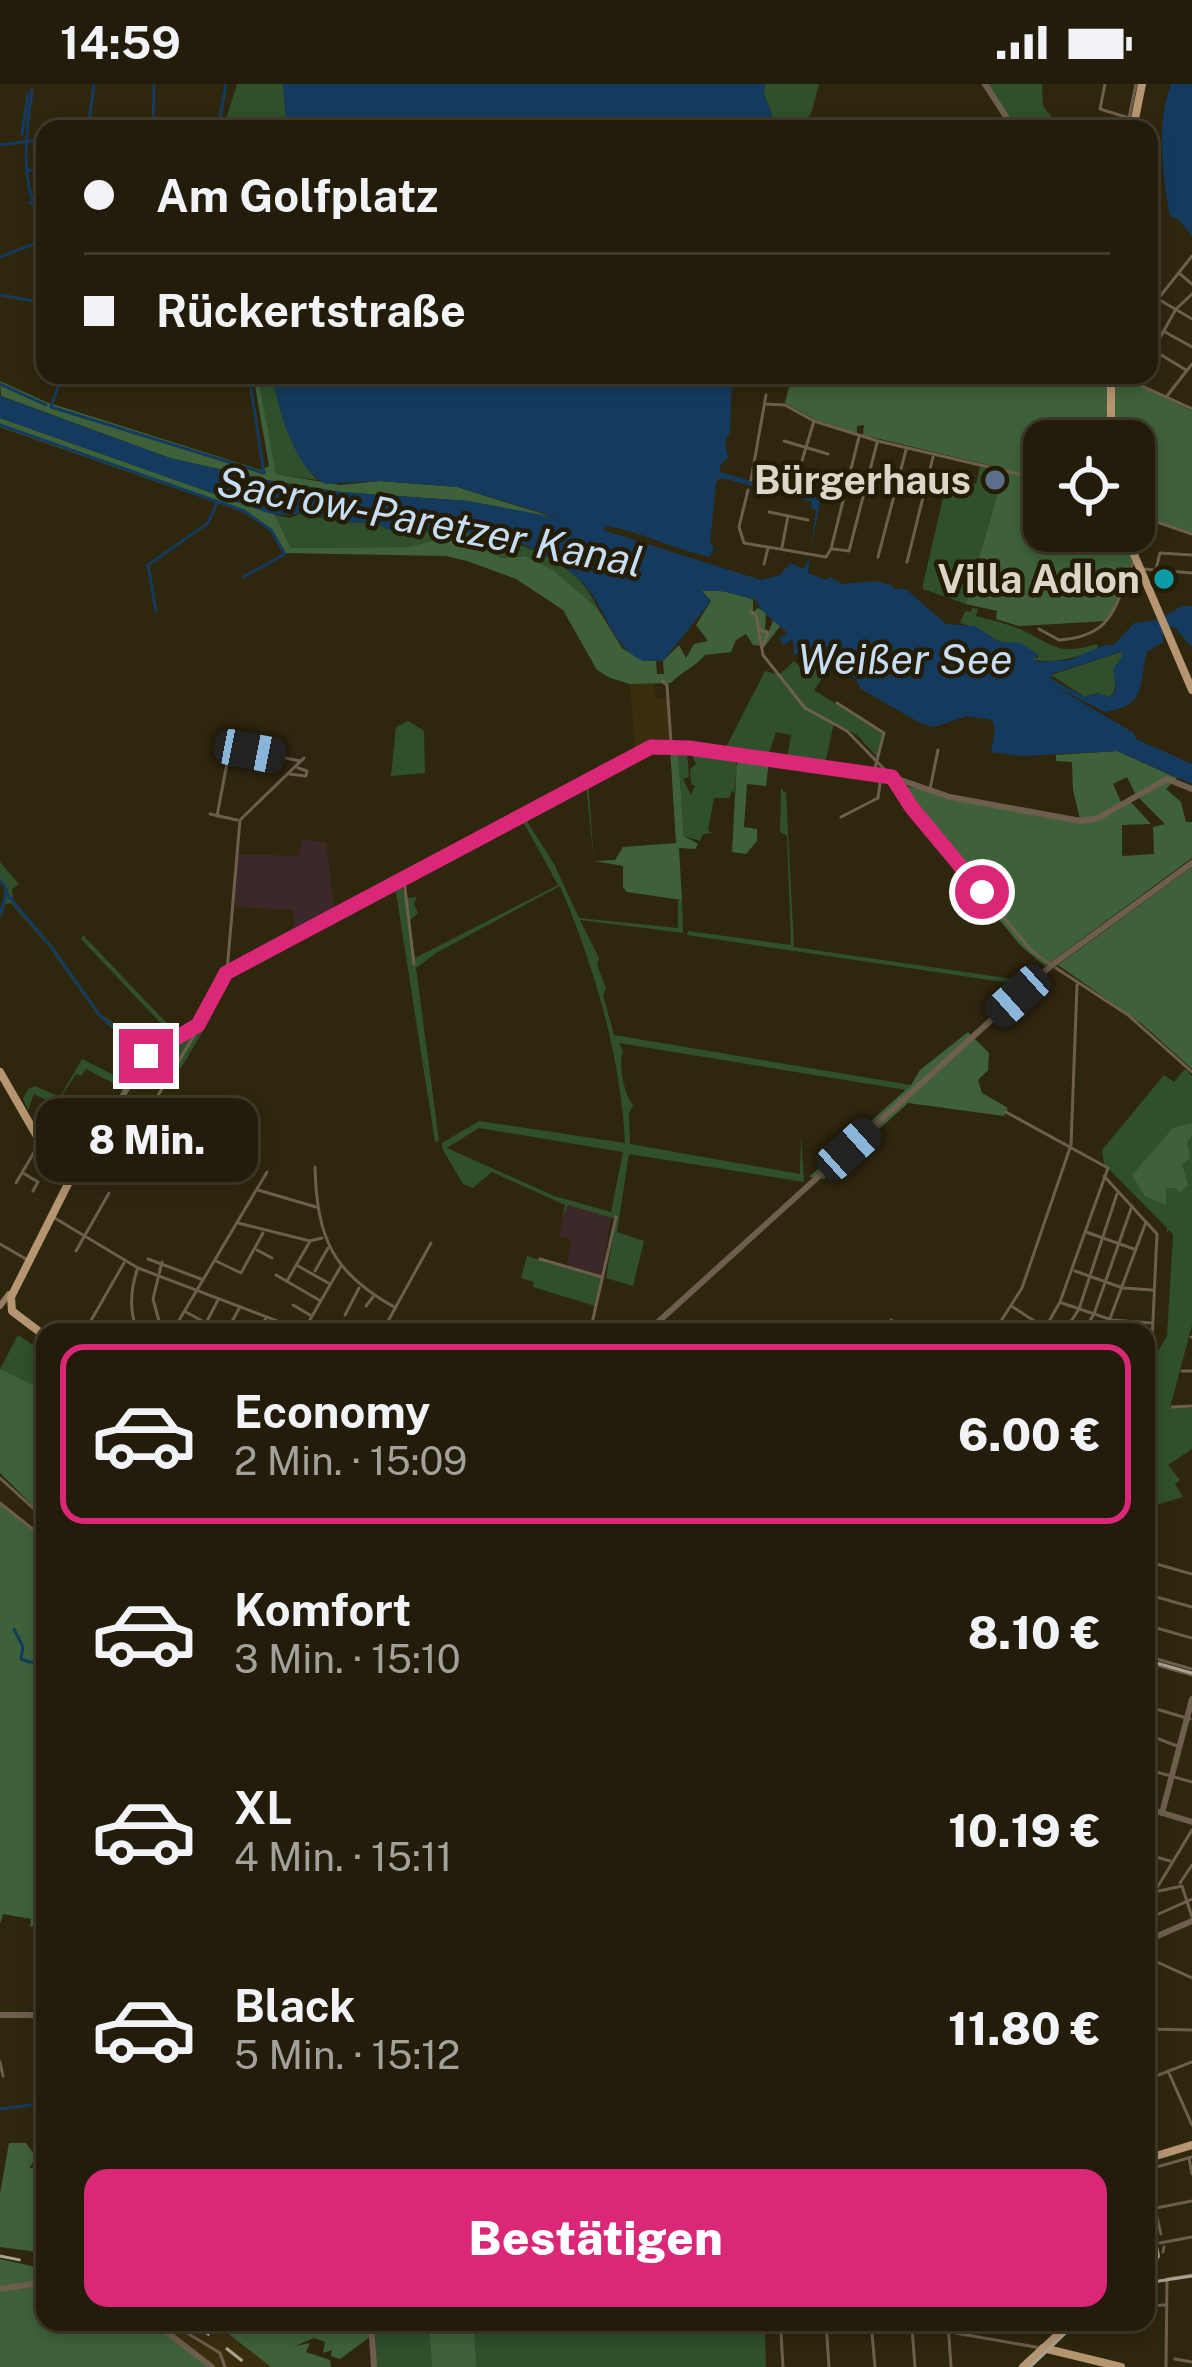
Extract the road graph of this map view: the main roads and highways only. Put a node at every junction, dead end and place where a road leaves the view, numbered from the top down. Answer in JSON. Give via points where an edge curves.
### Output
{"nodes":[{"id":1,"x":1138,"y":85,"type":"edge"},
{"id":2,"x":1135,"y":120,"type":"edge"},
{"id":3,"x":1112,"y":384,"type":"edge"},
{"id":4,"x":1111,"y":420,"type":"edge"},
{"id":5,"x":1134,"y":552,"type":"edge"},
{"id":6,"x":1192,"y":690,"type":"edge"},
{"id":7,"x":0,"y":1072,"type":"edge"},
{"id":8,"x":3,"y":1307,"type":"edge"},
{"id":9,"x":36,"y":1330,"type":"edge"},
{"id":10,"x":1190,"y":2152,"type":"edge"},
{"id":11,"x":1155,"y":2158,"type":"edge"},
{"id":12,"x":1063,"y":2331,"type":"edge"},
{"id":13,"x":1045,"y":2348,"type":"junction"},
{"id":14,"x":1023,"y":2367,"type":"edge"},
{"id":15,"x":1104,"y":2367,"type":"edge"},
{"id":16,"x":1121,"y":2367,"type":"edge"}],
"edges":[{"from":1,"to":2,"type":"main road"},
{"from":3,"to":4,"type":"main road"},
{"from":5,"to":6,"type":"main road"},
{"from":7,"to":8,"type":"main road","via":[[40,1141],[76,1168]]},
{"from":8,"to":9,"type":"main road"},
{"from":10,"to":11,"type":"main road"},
{"from":12,"to":13,"type":"main road"},
{"from":13,"to":14,"type":"main road"},
{"from":13,"to":15,"type":"main road"},
{"from":13,"to":16,"type":"main road"}]}
